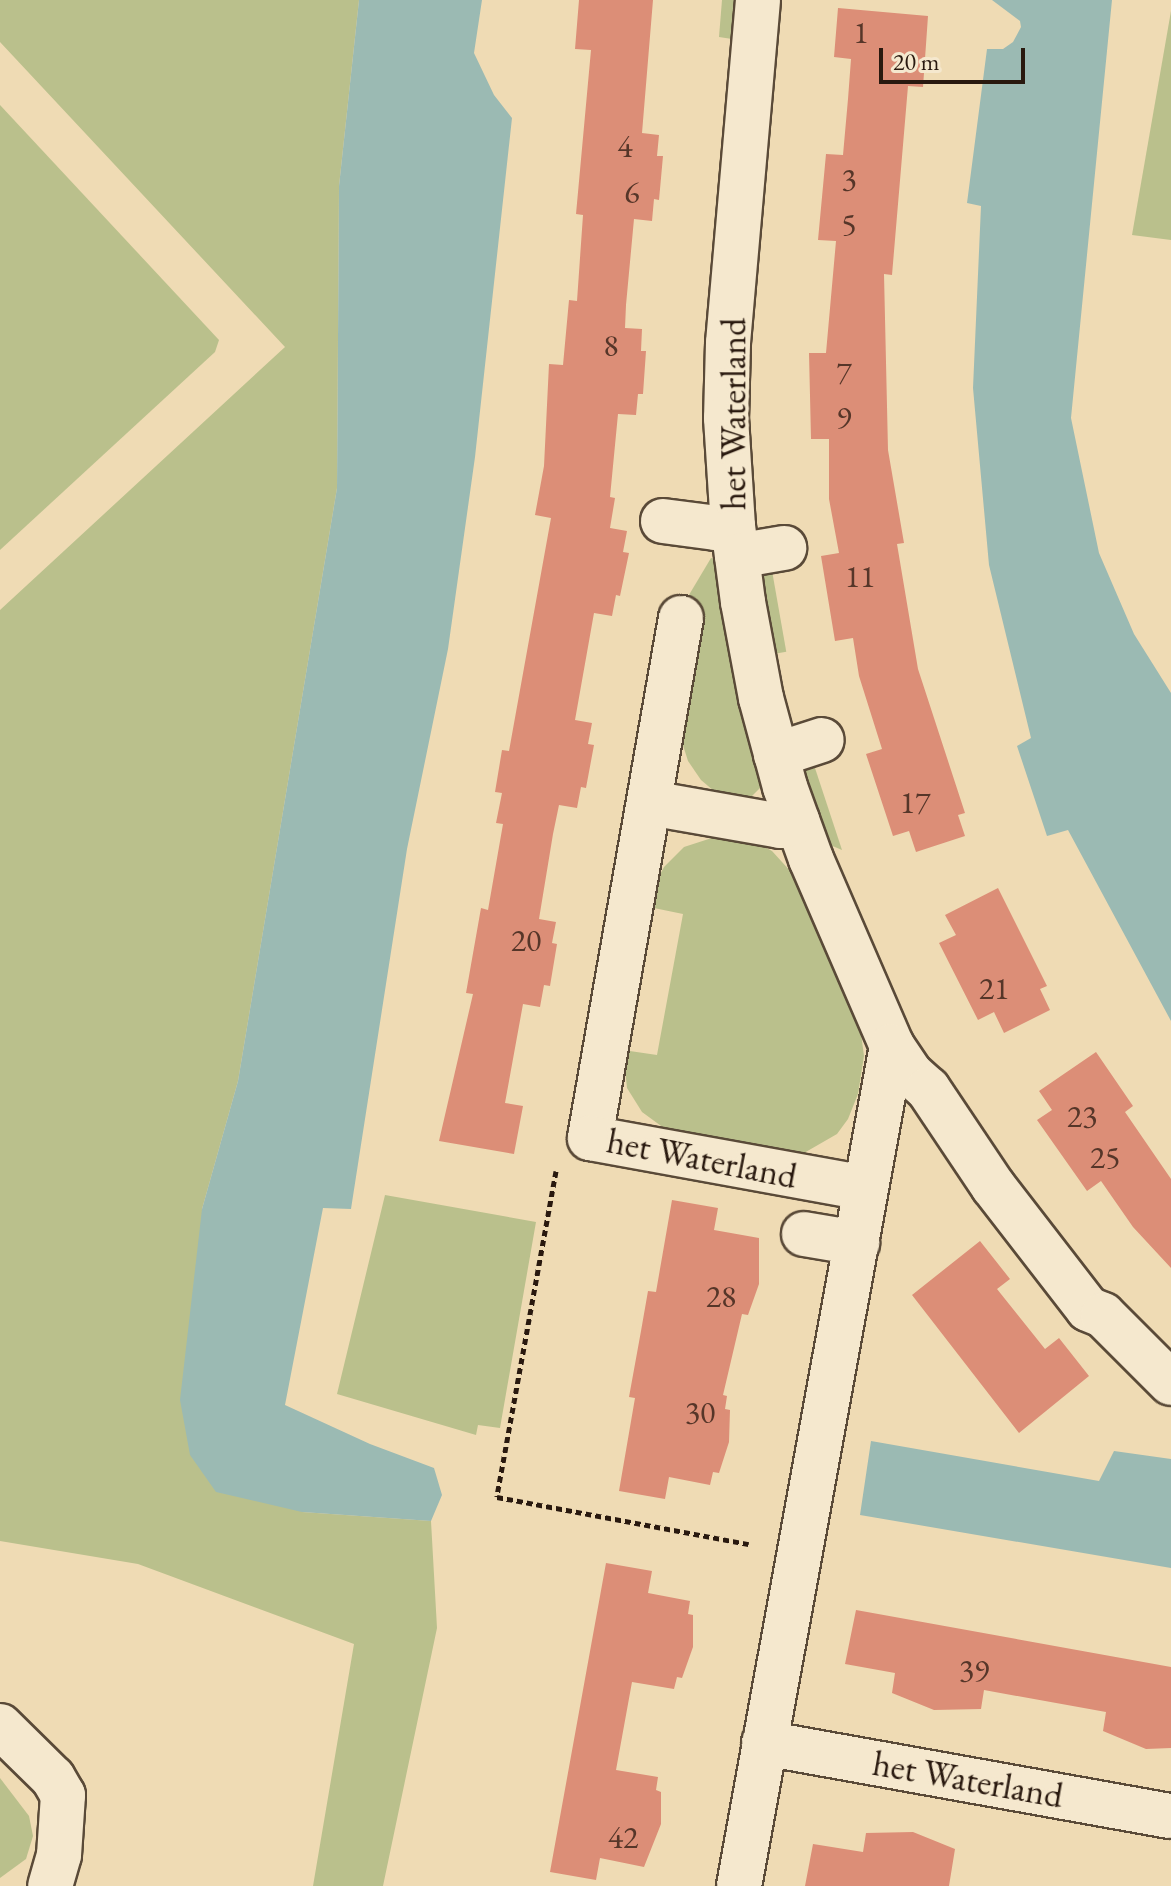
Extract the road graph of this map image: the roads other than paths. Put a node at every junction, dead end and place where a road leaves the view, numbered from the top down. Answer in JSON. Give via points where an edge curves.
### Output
{"nodes":[{"id":1,"x":758,"y":0,"type":"edge"},
{"id":2,"x":663,"y":521,"type":"dead end"},
{"id":3,"x":735,"y":541,"type":"junction"},
{"id":4,"x":784,"y":548,"type":"dead end"},
{"id":5,"x":681,"y":618,"type":"dead end"},
{"id":6,"x":822,"y":740,"type":"dead end"},
{"id":7,"x":776,"y":755,"type":"junction"},
{"id":8,"x":650,"y":803,"type":"junction"},
{"id":9,"x":797,"y":821,"type":"junction"},
{"id":10,"x":892,"y":1046,"type":"junction"},
{"id":11,"x":865,"y":1188,"type":"junction"},
{"id":12,"x":804,"y":1234,"type":"dead end"},
{"id":13,"x":857,"y":1243,"type":"junction"},
{"id":14,"x":1171,"y":1383,"type":"edge"},
{"id":15,"x":0,"y":1726,"type":"edge"},
{"id":16,"x":764,"y":1743,"type":"junction"},
{"id":17,"x":1171,"y":1816,"type":"edge"},
{"id":18,"x":50,"y":1886,"type":"edge"},
{"id":19,"x":739,"y":1886,"type":"edge"}],
"edges":[{"from":1,"to":3,"type":"street","name":"het Waterland","via":[[728,343],[726,418]]},
{"from":2,"to":3,"type":"street","via":[[716,528]]},
{"from":3,"to":4,"type":"street"},
{"from":3,"to":7,"type":"street","name":"het Waterland","via":[[748,637]]},
{"from":5,"to":8,"type":"street","name":"het Waterland"},
{"from":6,"to":7,"type":"street"},
{"from":7,"to":9,"type":"street","name":"het Waterland"},
{"from":8,"to":9,"type":"street","via":[[780,826]]},
{"from":8,"to":11,"type":"street","name":"het Waterland","via":[[578,1104],[590,1138]]},
{"from":9,"to":10,"type":"street","name":"het Waterland"},
{"from":10,"to":11,"type":"street"},
{"from":10,"to":14,"type":"street","name":"het Waterland","via":[[1088,1309],[1103,1315]]},
{"from":11,"to":13,"type":"street"},
{"from":12,"to":13,"type":"street"},
{"from":13,"to":16,"type":"street"},
{"from":15,"to":18,"type":"street","via":[[53,1778],[63,1795],[59,1855]]},
{"from":16,"to":17,"type":"street","name":"het Waterland"},
{"from":16,"to":19,"type":"street"}]}
